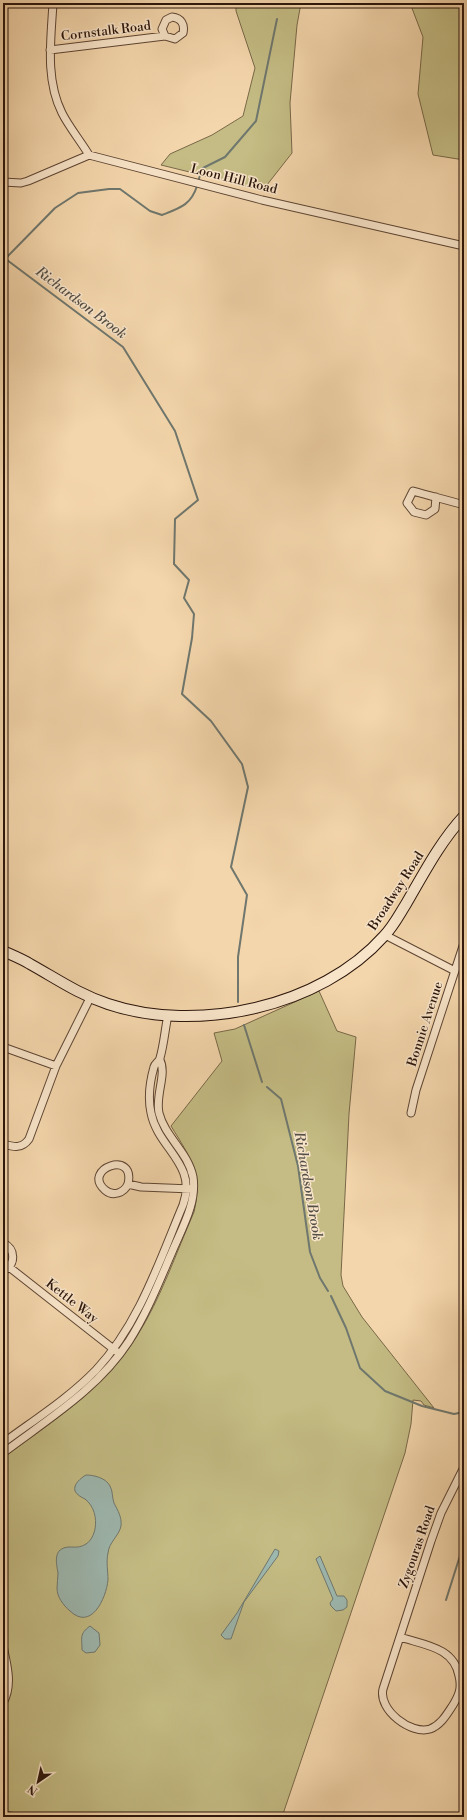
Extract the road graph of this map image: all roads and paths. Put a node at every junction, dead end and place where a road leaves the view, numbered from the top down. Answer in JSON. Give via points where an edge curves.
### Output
{"nodes":[{"id":1,"x":54,"y":3,"type":"edge"},
{"id":2,"x":164,"y":36,"type":"dead end"},
{"id":3,"x":50,"y":50,"type":"junction"},
{"id":4,"x":88,"y":154,"type":"junction"},
{"id":5,"x":3,"y":182,"type":"edge"},
{"id":6,"x":464,"y":246,"type":"edge"},
{"id":7,"x":436,"y":498,"type":"dead end"},
{"id":8,"x":464,"y":505,"type":"edge"},
{"id":9,"x":464,"y":816,"type":"edge"},
{"id":10,"x":386,"y":935,"type":"junction"},
{"id":11,"x":464,"y":943,"type":"edge"},
{"id":12,"x":3,"y":951,"type":"edge"},
{"id":13,"x":455,"y":971,"type":"junction"},
{"id":14,"x":90,"y":998,"type":"junction"},
{"id":15,"x":168,"y":1015,"type":"junction"},
{"id":16,"x":3,"y":1047,"type":"edge"},
{"id":17,"x":56,"y":1066,"type":"junction"},
{"id":18,"x":411,"y":1113,"type":"dead end"},
{"id":19,"x":3,"y":1144,"type":"edge"},
{"id":20,"x":128,"y":1184,"type":"junction"},
{"id":21,"x":190,"y":1189,"type":"junction"},
{"id":22,"x":3,"y":1243,"type":"edge"},
{"id":23,"x":6,"y":1269,"type":"edge"},
{"id":24,"x":153,"y":1275,"type":"junction"},
{"id":25,"x":161,"y":1278,"type":"junction"},
{"id":26,"x":113,"y":1349,"type":"junction"},
{"id":27,"x":119,"y":1354,"type":"junction"},
{"id":28,"x":27,"y":1430,"type":"junction"},
{"id":29,"x":3,"y":1443,"type":"edge"},
{"id":30,"x":3,"y":1453,"type":"edge"},
{"id":31,"x":464,"y":1467,"type":"edge"},
{"id":32,"x":400,"y":1637,"type":"junction"},
{"id":33,"x":3,"y":1646,"type":"edge"},
{"id":34,"x":3,"y":1704,"type":"edge"}],
"edges":[{"from":1,"to":3,"type":"street"},
{"from":2,"to":3,"type":"street","name":"Cornstalk Road"},
{"from":3,"to":4,"type":"street","via":[[53,86],[58,106]]},
{"from":4,"to":5,"type":"street","via":[[28,181]]},
{"from":4,"to":6,"type":"street","name":"Loon Hill Road","via":[[262,200]]},
{"from":7,"to":8,"type":"street"},
{"from":9,"to":10,"type":"main road","name":"Broadway Road","via":[[433,857]]},
{"from":10,"to":13,"type":"street"},
{"from":10,"to":15,"type":"main road","name":"Broadway Road","via":[[353,964],[320,984],[286,998],[257,1008],[223,1013]]},
{"from":11,"to":13,"type":"street","name":"Bonnie Avenue"},
{"from":12,"to":14,"type":"main road","name":"Broadway Road"},
{"from":13,"to":18,"type":"street","name":"Bonnie Avenue","via":[[416,1090]]},
{"from":14,"to":15,"type":"main road","name":"Broadway Road","via":[[125,1009]]},
{"from":14,"to":17,"type":"street"},
{"from":15,"to":21,"type":"street","via":[[160,1060],[154,1066],[150,1104],[154,1123],[170,1142]]},
{"from":16,"to":17,"type":"street"},
{"from":17,"to":19,"type":"street","via":[[30,1139],[17,1147]]},
{"from":20,"to":20,"type":"street","via":[[127,1172],[117,1165],[108,1166],[100,1175],[102,1187],[110,1193],[122,1191]]},
{"from":20,"to":21,"type":"street"},
{"from":21,"to":24,"type":"street"},
{"from":21,"to":25,"type":"street","via":[[188,1215]]},
{"from":22,"to":23,"type":"street","name":"Kettle Way","via":[[9,1246],[13,1258]]},
{"from":23,"to":26,"type":"street","name":"Kettle Way"},
{"from":24,"to":25,"type":"street"},
{"from":24,"to":26,"type":"street","via":[[136,1314]]},
{"from":25,"to":27,"type":"street","via":[[141,1322]]},
{"from":26,"to":27,"type":"street","name":"Kettle Way"},
{"from":26,"to":28,"type":"street","via":[[94,1371]]},
{"from":27,"to":28,"type":"street","via":[[86,1390]]},
{"from":28,"to":29,"type":"street"},
{"from":28,"to":30,"type":"street"},
{"from":31,"to":32,"type":"street","name":"Zygouras Road","via":[[437,1523]]},
{"from":32,"to":32,"type":"street","name":"Zygouras Road","via":[[383,1689],[383,1699],[390,1712],[404,1722],[418,1729],[430,1729],[445,1718],[457,1698],[460,1688],[458,1670],[454,1661],[445,1653]]},
{"from":33,"to":34,"type":"street","via":[[9,1681]]}]}
